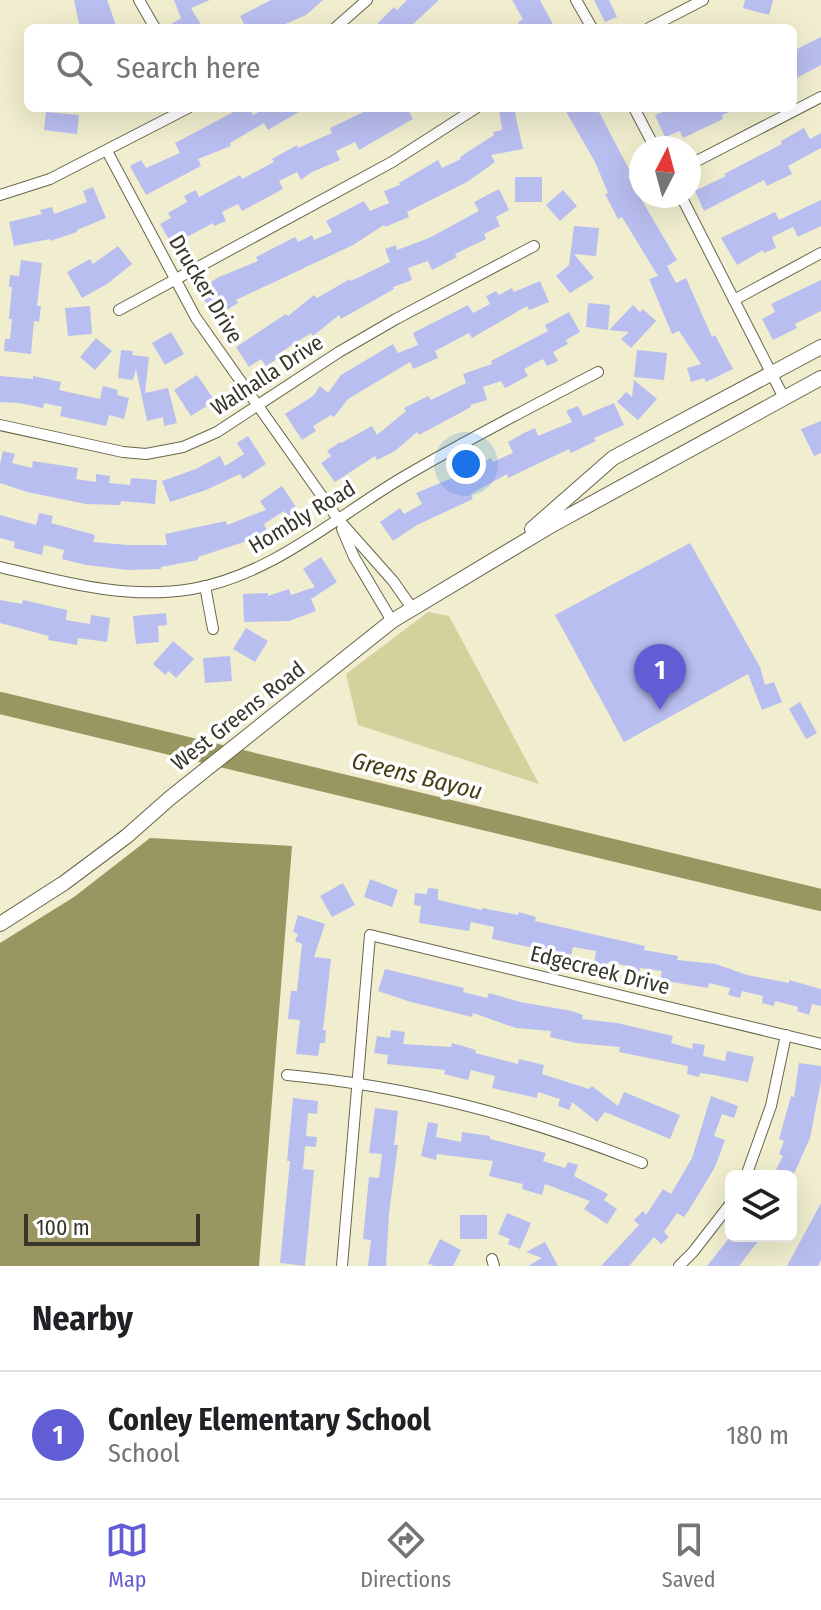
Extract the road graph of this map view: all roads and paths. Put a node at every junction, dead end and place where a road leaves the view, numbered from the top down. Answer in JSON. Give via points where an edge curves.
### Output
{"nodes":[{"id":1,"x":139,"y":0,"type":"edge"},
{"id":2,"x":367,"y":0,"type":"edge"},
{"id":3,"x":576,"y":0,"type":"edge"},
{"id":4,"x":703,"y":0,"type":"edge"},
{"id":5,"x":153,"y":24,"type":"edge"},
{"id":6,"x":340,"y":24,"type":"edge"},
{"id":7,"x":590,"y":24,"type":"edge"},
{"id":8,"x":657,"y":24,"type":"edge"},
{"id":9,"x":821,"y":97,"type":"edge"},
{"id":10,"x":797,"y":109,"type":"edge"},
{"id":11,"x":180,"y":112,"type":"edge"},
{"id":12,"x":470,"y":112,"type":"edge"},
{"id":13,"x":636,"y":112,"type":"edge"},
{"id":14,"x":792,"y":112,"type":"edge"},
{"id":15,"x":649,"y":136,"type":"edge"},
{"id":16,"x":107,"y":151,"type":"junction"},
{"id":17,"x":701,"y":159,"type":"edge"},
{"id":18,"x":0,"y":195,"type":"edge"},
{"id":19,"x":687,"y":208,"type":"edge"},
{"id":20,"x":534,"y":246,"type":"dead end"},
{"id":21,"x":821,"y":253,"type":"edge"},
{"id":22,"x":173,"y":279,"type":"junction"},
{"id":23,"x":734,"y":300,"type":"junction"},
{"id":24,"x":119,"y":310,"type":"dead end"},
{"id":25,"x":821,"y":347,"type":"edge"},
{"id":26,"x":598,"y":372,"type":"dead end"},
{"id":27,"x":771,"y":372,"type":"junction"},
{"id":28,"x":821,"y":378,"type":"edge"},
{"id":29,"x":784,"y":398,"type":"junction"},
{"id":30,"x":258,"y":405,"type":"junction"},
{"id":31,"x":0,"y":426,"type":"edge"},
{"id":32,"x":338,"y":519,"type":"junction"},
{"id":33,"x":508,"y":550,"type":"junction"},
{"id":34,"x":0,"y":567,"type":"edge"},
{"id":35,"x":205,"y":586,"type":"junction"},
{"id":36,"x":412,"y":608,"type":"junction"},
{"id":37,"x":392,"y":621,"type":"junction"},
{"id":38,"x":213,"y":629,"type":"dead end"},
{"id":39,"x":0,"y":924,"type":"edge"},
{"id":40,"x":786,"y":1035,"type":"junction"},
{"id":41,"x":821,"y":1044,"type":"edge"},
{"id":42,"x":287,"y":1075,"type":"dead end"},
{"id":43,"x":357,"y":1081,"type":"junction"},
{"id":44,"x":642,"y":1163,"type":"dead end"},
{"id":45,"x":748,"y":1170,"type":"edge"},
{"id":46,"x":725,"y":1211,"type":"edge"},
{"id":47,"x":342,"y":1266,"type":"edge"},
{"id":48,"x":679,"y":1266,"type":"edge"}],
"edges":[{"from":1,"to":5,"type":"street"},
{"from":2,"to":6,"type":"street"},
{"from":3,"to":7,"type":"street"},
{"from":4,"to":8,"type":"street"},
{"from":9,"to":10,"type":"street"},
{"from":11,"to":16,"type":"street"},
{"from":12,"to":22,"type":"street","via":[[364,177]]},
{"from":13,"to":15,"type":"street"},
{"from":14,"to":17,"type":"street"},
{"from":16,"to":18,"type":"street","via":[[50,179]]},
{"from":16,"to":22,"type":"street","name":"Drucker Drive"},
{"from":19,"to":23,"type":"street"},
{"from":20,"to":30,"type":"street","name":"Walhalla Drive","via":[[396,319]]},
{"from":21,"to":23,"type":"street"},
{"from":22,"to":24,"type":"street"},
{"from":22,"to":30,"type":"street","name":"Drucker Drive"},
{"from":23,"to":27,"type":"street"},
{"from":25,"to":27,"type":"main road","name":"West Greens Road"},
{"from":26,"to":32,"type":"street","name":"Hombly Road","via":[[461,444]]},
{"from":27,"to":29,"type":"street"},
{"from":27,"to":33,"type":"main road","name":"West Greens Road","via":[[613,458]]},
{"from":28,"to":29,"type":"main road","name":"West Greens Road"},
{"from":29,"to":33,"type":"main road","name":"West Greens Road"},
{"from":30,"to":31,"type":"street","name":"Walhalla Drive","via":[[201,440],[146,454]]},
{"from":30,"to":32,"type":"street","name":"Drucker Drive"},
{"from":32,"to":35,"type":"street","name":"Hombly Road","via":[[260,568]]},
{"from":32,"to":36,"type":"street","name":"Drucker Drive"},
{"from":32,"to":37,"type":"street","name":"Drucker Drive"},
{"from":33,"to":36,"type":"main road","name":"West Greens Road"},
{"from":34,"to":35,"type":"street","name":"Hombly Road","via":[[112,591],[157,593]]},
{"from":35,"to":38,"type":"street"},
{"from":36,"to":37,"type":"main road","name":"West Greens Road"},
{"from":37,"to":39,"type":"main road","name":"West Greens Road","via":[[115,846]]},
{"from":40,"to":41,"type":"street","name":"Edgecreek Drive"},
{"from":40,"to":43,"type":"street","name":"Edgecreek Drive","via":[[370,935]]},
{"from":40,"to":45,"type":"street","via":[[771,1106]]},
{"from":42,"to":43,"type":"street"},
{"from":43,"to":44,"type":"street","via":[[530,1122]]},
{"from":43,"to":47,"type":"street"},
{"from":46,"to":48,"type":"street"}]}
